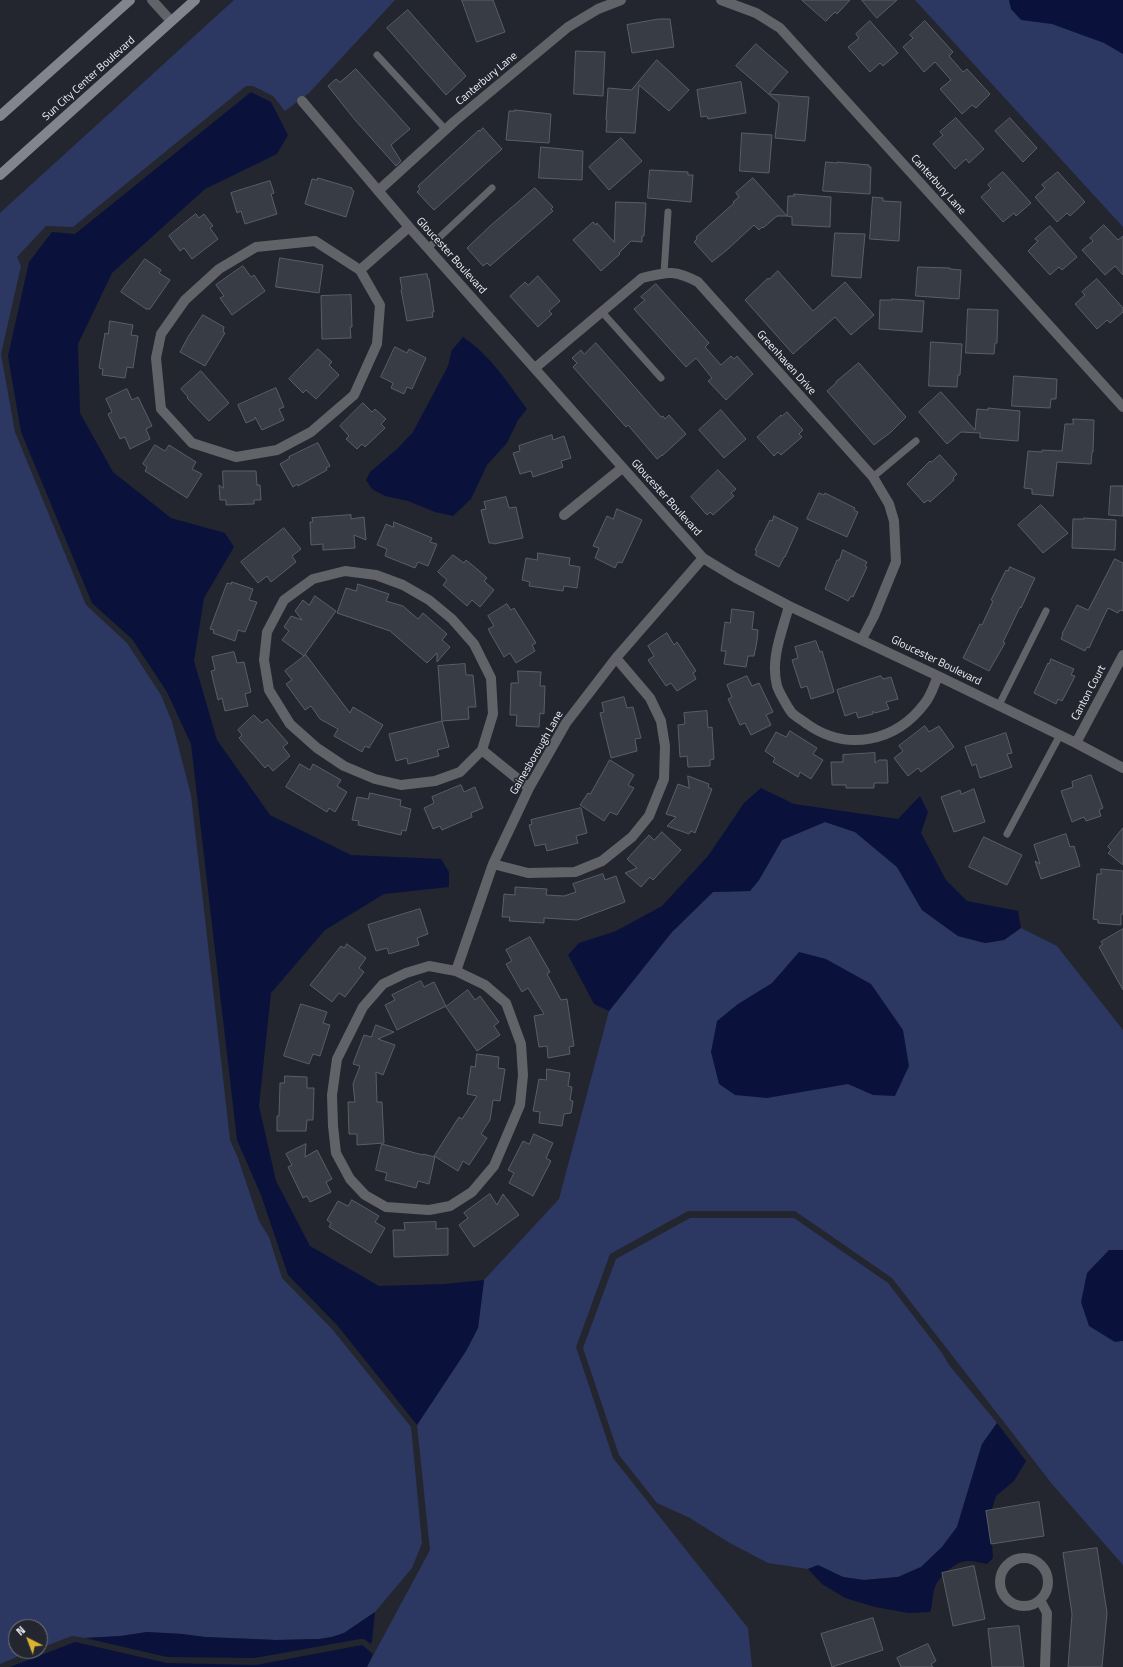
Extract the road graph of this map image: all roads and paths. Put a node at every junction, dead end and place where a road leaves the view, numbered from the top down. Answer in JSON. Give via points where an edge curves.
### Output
{"nodes":[{"id":1,"x":130,"y":0,"type":"edge"},
{"id":2,"x":152,"y":0,"type":"edge"},
{"id":3,"x":194,"y":0,"type":"edge"},
{"id":4,"x":621,"y":0,"type":"edge"},
{"id":5,"x":721,"y":0,"type":"edge"},
{"id":6,"x":171,"y":21,"type":"junction"},
{"id":7,"x":377,"y":55,"type":"dead end"},
{"id":8,"x":302,"y":101,"type":"dead end"},
{"id":9,"x":0,"y":116,"type":"edge"},
{"id":10,"x":446,"y":130,"type":"junction"},
{"id":11,"x":0,"y":175,"type":"edge"},
{"id":12,"x":492,"y":188,"type":"dead end"},
{"id":13,"x":378,"y":191,"type":"junction"},
{"id":14,"x":668,"y":212,"type":"dead end"},
{"id":15,"x":409,"y":227,"type":"junction"},
{"id":16,"x":428,"y":248,"type":"junction"},
{"id":17,"x":360,"y":270,"type":"junction"},
{"id":18,"x":664,"y":273,"type":"junction"},
{"id":19,"x":602,"y":312,"type":"junction"},
{"id":20,"x":535,"y":368,"type":"junction"},
{"id":21,"x":661,"y":378,"type":"dead end"},
{"id":22,"x":1123,"y":407,"type":"edge"},
{"id":23,"x":916,"y":441,"type":"dead end"},
{"id":24,"x":622,"y":468,"type":"junction"},
{"id":25,"x":873,"y":478,"type":"junction"},
{"id":26,"x":564,"y":516,"type":"dead end"},
{"id":27,"x":703,"y":558,"type":"junction"},
{"id":28,"x":789,"y":606,"type":"junction"},
{"id":29,"x":1046,"y":611,"type":"dead end"},
{"id":30,"x":862,"y":639,"type":"junction"},
{"id":31,"x":1123,"y":655,"type":"edge"},
{"id":32,"x":616,"y":658,"type":"junction"},
{"id":33,"x":938,"y":676,"type":"junction"},
{"id":34,"x":999,"y":705,"type":"junction"},
{"id":35,"x":1060,"y":736,"type":"junction"},
{"id":36,"x":1076,"y":743,"type":"junction"},
{"id":37,"x":482,"y":750,"type":"junction"},
{"id":38,"x":1123,"y":768,"type":"edge"},
{"id":39,"x":529,"y":788,"type":"junction"},
{"id":40,"x":1007,"y":834,"type":"dead end"},
{"id":41,"x":493,"y":864,"type":"junction"},
{"id":42,"x":456,"y":971,"type":"junction"},
{"id":43,"x":1040,"y":1600,"type":"junction"},
{"id":44,"x":1045,"y":1667,"type":"edge"}],
"edges":[{"from":1,"to":9,"type":"main road"},
{"from":2,"to":6,"type":"street"},
{"from":3,"to":6,"type":"main road","name":"Sun City Center Boulevard"},
{"from":4,"to":10,"type":"street","name":"Canterbury Lane","via":[[598,9],[568,27]]},
{"from":5,"to":22,"type":"street","name":"Canterbury Lane","via":[[756,13],[780,28]]},
{"from":6,"to":11,"type":"main road","name":"Sun City Center Boulevard"},
{"from":7,"to":10,"type":"lane"},
{"from":8,"to":13,"type":"street","name":"Gloucester Boulevard"},
{"from":10,"to":13,"type":"street","name":"Canterbury Lane"},
{"from":12,"to":16,"type":"lane"},
{"from":13,"to":15,"type":"street","name":"Gloucester Boulevard"},
{"from":14,"to":18,"type":"lane"},
{"from":15,"to":16,"type":"street","name":"Gloucester Boulevard"},
{"from":15,"to":17,"type":"street"},
{"from":16,"to":20,"type":"street","name":"Gloucester Boulevard"},
{"from":17,"to":17,"type":"street","via":[[315,241],[256,247],[219,269],[185,300],[161,334],[156,358],[161,408],[192,443],[236,457],[277,450],[310,432],[354,395],[377,344],[380,305]]},
{"from":18,"to":19,"type":"street","name":"Greenhaven Drive","via":[[642,278]]},
{"from":18,"to":25,"type":"street","name":"Greenhaven Drive","via":[[682,273],[698,282]]},
{"from":19,"to":20,"type":"street","name":"Greenhaven Drive"},
{"from":19,"to":21,"type":"lane"},
{"from":20,"to":24,"type":"street","name":"Gloucester Boulevard"},
{"from":23,"to":25,"type":"lane"},
{"from":24,"to":26,"type":"street"},
{"from":24,"to":27,"type":"street","name":"Gloucester Boulevard"},
{"from":25,"to":30,"type":"street","name":"Greenhaven Drive","via":[[889,504],[894,520],[896,562]]},
{"from":27,"to":28,"type":"street","name":"Gloucester Boulevard"},
{"from":27,"to":32,"type":"street","name":"Gainesborough Lane"},
{"from":28,"to":30,"type":"street","name":"Gloucester Boulevard"},
{"from":28,"to":33,"type":"street","via":[[774,658],[777,687],[792,713],[817,730],[842,739],[866,740],[887,735],[908,722],[926,703]]},
{"from":29,"to":34,"type":"lane"},
{"from":30,"to":33,"type":"street","name":"Gloucester Boulevard"},
{"from":31,"to":36,"type":"street","name":"Canton Court"},
{"from":32,"to":39,"type":"street","name":"Gainesborough Lane","via":[[566,723]]},
{"from":32,"to":41,"type":"street","via":[[650,698],[661,721],[665,746],[664,780],[649,816],[632,837],[602,862],[575,872],[528,873]]},
{"from":33,"to":34,"type":"street","name":"Gloucester Boulevard"},
{"from":34,"to":35,"type":"street","name":"Gloucester Boulevard"},
{"from":35,"to":36,"type":"street","name":"Gloucester Boulevard"},
{"from":35,"to":40,"type":"lane"},
{"from":36,"to":38,"type":"street","name":"Gloucester Boulevard"},
{"from":37,"to":37,"type":"street","via":[[460,772],[435,781],[401,785],[375,779],[344,766],[317,748],[290,724],[268,690],[264,660],[267,632],[284,600],[313,579],[345,571],[376,575],[403,585],[428,600],[452,619],[474,644],[491,678],[493,714]]},
{"from":37,"to":39,"type":"street"},
{"from":39,"to":41,"type":"street","name":"Gainesborough Lane"},
{"from":41,"to":42,"type":"street","name":"Gainesborough Lane"},
{"from":42,"to":42,"type":"street","via":[[429,966],[383,984],[363,1007],[337,1059],[332,1095],[336,1153],[350,1178],[365,1195],[386,1207],[429,1210],[450,1206],[472,1192],[494,1166],[520,1105],[521,1044],[506,1003],[485,985]]},
{"from":43,"to":43,"type":"street","via":[[1047,1588],[1046,1573],[1042,1566],[1029,1559],[1014,1560],[1002,1576],[1001,1588],[1004,1595],[1017,1605],[1025,1606]]},
{"from":43,"to":44,"type":"street","via":[[1047,1613]]}]}
